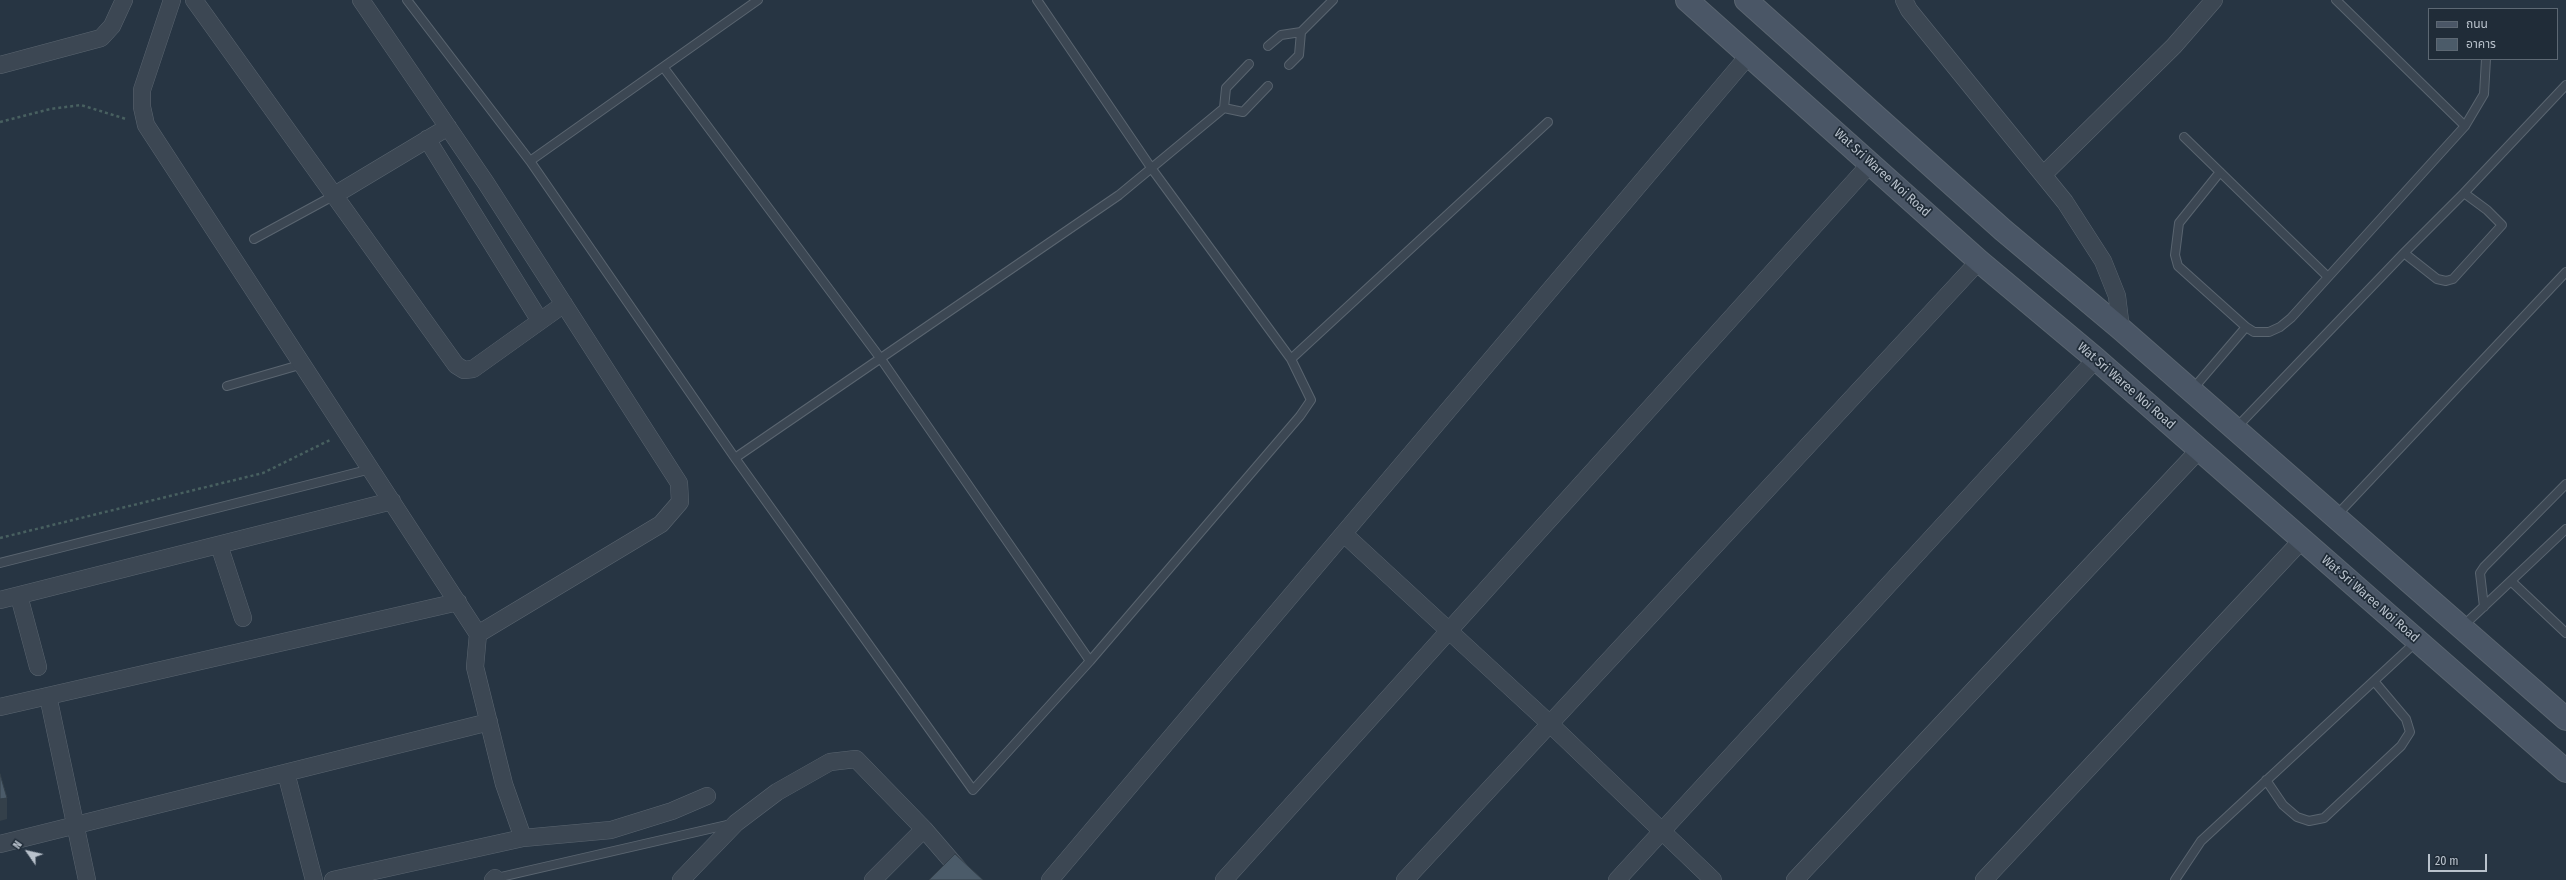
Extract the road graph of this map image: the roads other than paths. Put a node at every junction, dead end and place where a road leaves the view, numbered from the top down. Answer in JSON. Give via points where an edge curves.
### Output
{"nodes":[{"id":1,"x":124,"y":0,"type":"edge"},
{"id":2,"x":172,"y":0,"type":"edge"},
{"id":3,"x":194,"y":0,"type":"edge"},
{"id":4,"x":361,"y":0,"type":"edge"},
{"id":5,"x":407,"y":0,"type":"edge"},
{"id":6,"x":758,"y":0,"type":"edge"},
{"id":7,"x":1037,"y":0,"type":"edge"},
{"id":8,"x":1333,"y":0,"type":"edge"},
{"id":9,"x":1687,"y":0,"type":"edge"},
{"id":10,"x":1746,"y":0,"type":"edge"},
{"id":11,"x":1904,"y":0,"type":"edge"},
{"id":12,"x":2214,"y":0,"type":"edge"},
{"id":13,"x":2336,"y":0,"type":"edge"},
{"id":14,"x":1301,"y":32,"type":"junction"},
{"id":15,"x":1268,"y":46,"type":"dead end"},
{"id":16,"x":1749,"y":55,"type":"junction"},
{"id":17,"x":2486,"y":60,"type":"edge"},
{"id":18,"x":1249,"y":64,"type":"dead end"},
{"id":19,"x":1290,"y":65,"type":"dead end"},
{"id":20,"x":0,"y":66,"type":"edge"},
{"id":21,"x":664,"y":68,"type":"junction"},
{"id":22,"x":2566,"y":85,"type":"edge"},
{"id":23,"x":1268,"y":86,"type":"dead end"},
{"id":24,"x":1224,"y":108,"type":"junction"},
{"id":25,"x":1548,"y":122,"type":"dead end"},
{"id":26,"x":2465,"y":126,"type":"junction"},
{"id":27,"x":448,"y":127,"type":"junction"},
{"id":28,"x":2184,"y":137,"type":"dead end"},
{"id":29,"x":427,"y":139,"type":"junction"},
{"id":30,"x":530,"y":162,"type":"junction"},
{"id":31,"x":1870,"y":163,"type":"junction"},
{"id":32,"x":1152,"y":169,"type":"junction"},
{"id":33,"x":2220,"y":172,"type":"junction"},
{"id":34,"x":2043,"y":175,"type":"junction"},
{"id":35,"x":2464,"y":193,"type":"junction"},
{"id":36,"x":333,"y":196,"type":"junction"},
{"id":37,"x":254,"y":239,"type":"dead end"},
{"id":38,"x":2404,"y":253,"type":"junction"},
{"id":39,"x":1979,"y":261,"type":"junction"},
{"id":40,"x":2566,"y":272,"type":"edge"},
{"id":41,"x":2328,"y":277,"type":"junction"},
{"id":42,"x":564,"y":304,"type":"junction"},
{"id":43,"x":540,"y":321,"type":"junction"},
{"id":44,"x":2246,"y":327,"type":"junction"},
{"id":45,"x":2121,"y":329,"type":"junction"},
{"id":46,"x":881,"y":359,"type":"junction"},
{"id":47,"x":1291,"y":359,"type":"junction"},
{"id":48,"x":2096,"y":359,"type":"junction"},
{"id":49,"x":303,"y":364,"type":"junction"},
{"id":50,"x":227,"y":386,"type":"dead end"},
{"id":51,"x":2191,"y":391,"type":"junction"},
{"id":52,"x":2234,"y":429,"type":"junction"},
{"id":53,"x":2199,"y":450,"type":"junction"},
{"id":54,"x":735,"y":458,"type":"junction"},
{"id":55,"x":371,"y":469,"type":"junction"},
{"id":56,"x":2566,"y":484,"type":"edge"},
{"id":57,"x":392,"y":501,"type":"junction"},
{"id":58,"x":2335,"y":517,"type":"junction"},
{"id":59,"x":2566,"y":529,"type":"edge"},
{"id":60,"x":1344,"y":534,"type":"junction"},
{"id":61,"x":2302,"y":540,"type":"junction"},
{"id":62,"x":219,"y":545,"type":"junction"},
{"id":63,"x":0,"y":564,"type":"edge"},
{"id":64,"x":2512,"y":582,"type":"junction"},
{"id":65,"x":19,"y":596,"type":"junction"},
{"id":66,"x":0,"y":600,"type":"edge"},
{"id":67,"x":458,"y":602,"type":"junction"},
{"id":68,"x":2484,"y":607,"type":"junction"},
{"id":69,"x":243,"y":618,"type":"dead end"},
{"id":70,"x":2462,"y":628,"type":"junction"},
{"id":71,"x":1449,"y":631,"type":"junction"},
{"id":72,"x":2566,"y":633,"type":"edge"},
{"id":73,"x":478,"y":634,"type":"junction"},
{"id":74,"x":2417,"y":641,"type":"junction"},
{"id":75,"x":1090,"y":661,"type":"junction"},
{"id":76,"x":38,"y":667,"type":"dead end"},
{"id":77,"x":2374,"y":681,"type":"junction"},
{"id":78,"x":48,"y":696,"type":"junction"},
{"id":79,"x":0,"y":707,"type":"edge"},
{"id":80,"x":2566,"y":719,"type":"edge"},
{"id":81,"x":489,"y":722,"type":"junction"},
{"id":82,"x":1549,"y":723,"type":"junction"},
{"id":83,"x":2566,"y":771,"type":"edge"},
{"id":84,"x":286,"y":772,"type":"junction"},
{"id":85,"x":2266,"y":780,"type":"junction"},
{"id":86,"x":707,"y":796,"type":"dead end"},
{"id":87,"x":736,"y":823,"type":"junction"},
{"id":88,"x":75,"y":826,"type":"junction"},
{"id":89,"x":924,"y":829,"type":"junction"},
{"id":90,"x":1662,"y":831,"type":"junction"},
{"id":91,"x":523,"y":838,"type":"junction"},
{"id":92,"x":0,"y":844,"type":"edge"},
{"id":93,"x":492,"y":879,"type":"edge"},
{"id":94,"x":87,"y":880,"type":"edge"},
{"id":95,"x":314,"y":880,"type":"edge"},
{"id":96,"x":333,"y":880,"type":"edge"},
{"id":97,"x":681,"y":880,"type":"edge"},
{"id":98,"x":873,"y":880,"type":"edge"},
{"id":99,"x":968,"y":880,"type":"edge"},
{"id":100,"x":1050,"y":880,"type":"edge"},
{"id":101,"x":1224,"y":880,"type":"edge"},
{"id":102,"x":1405,"y":880,"type":"edge"},
{"id":103,"x":1617,"y":880,"type":"edge"},
{"id":104,"x":1713,"y":880,"type":"edge"},
{"id":105,"x":1795,"y":880,"type":"edge"},
{"id":106,"x":1984,"y":880,"type":"edge"},
{"id":107,"x":2175,"y":880,"type":"edge"}],
"edges":[{"from":1,"to":20,"type":"street","via":[[112,26],[101,38]]},
{"from":2,"to":49,"type":"street","via":[[142,90],[146,125]]},
{"from":3,"to":36,"type":"street"},
{"from":4,"to":27,"type":"street"},
{"from":5,"to":30,"type":"lane"},
{"from":6,"to":21,"type":"lane"},
{"from":7,"to":32,"type":"lane"},
{"from":8,"to":14,"type":"lane"},
{"from":9,"to":16,"type":"main road","name":"Wat Sri Waree Noi Road"},
{"from":10,"to":45,"type":"main road","via":[[2003,230]]},
{"from":11,"to":34,"type":"street","via":[[1909,10]]},
{"from":12,"to":34,"type":"street","via":[[2174,46]]},
{"from":13,"to":26,"type":"lane"},
{"from":14,"to":15,"type":"lane","via":[[1281,35]]},
{"from":14,"to":19,"type":"lane","via":[[1299,55]]},
{"from":16,"to":31,"type":"main road","name":"Wat Sri Waree Noi Road"},
{"from":16,"to":60,"type":"street"},
{"from":17,"to":26,"type":"lane","via":[[2484,94]]},
{"from":18,"to":24,"type":"lane","via":[[1226,88]]},
{"from":21,"to":30,"type":"lane"},
{"from":21,"to":46,"type":"lane"},
{"from":22,"to":35,"type":"lane"},
{"from":23,"to":24,"type":"lane","via":[[1243,112]]},
{"from":24,"to":32,"type":"lane"},
{"from":25,"to":47,"type":"lane"},
{"from":26,"to":41,"type":"lane"},
{"from":27,"to":29,"type":"street"},
{"from":27,"to":42,"type":"street"},
{"from":28,"to":33,"type":"lane"},
{"from":29,"to":36,"type":"street"},
{"from":29,"to":43,"type":"street"},
{"from":30,"to":54,"type":"lane"},
{"from":31,"to":39,"type":"main road","name":"Wat Sri Waree Noi Road"},
{"from":31,"to":71,"type":"street"},
{"from":32,"to":46,"type":"lane"},
{"from":32,"to":47,"type":"lane"},
{"from":33,"to":41,"type":"lane"},
{"from":33,"to":44,"type":"lane","via":[[2179,223],[2175,255],[2178,266]]},
{"from":34,"to":45,"type":"street","via":[[2065,202],[2103,261],[2117,296]]},
{"from":35,"to":38,"type":"lane"},
{"from":35,"to":38,"type":"lane","via":[[2502,225],[2453,279],[2437,279]]},
{"from":36,"to":37,"type":"lane"},
{"from":36,"to":43,"type":"street","via":[[456,365],[464,370],[473,369]]},
{"from":38,"to":52,"type":"lane"},
{"from":39,"to":48,"type":"main road","name":"Wat Sri Waree Noi Road"},
{"from":39,"to":82,"type":"street"},
{"from":40,"to":58,"type":"lane"},
{"from":41,"to":44,"type":"lane","via":[[2280,327],[2269,332],[2254,332]]},
{"from":42,"to":43,"type":"street"},
{"from":42,"to":73,"type":"street","via":[[679,483],[680,502],[662,524]]},
{"from":44,"to":51,"type":"lane"},
{"from":45,"to":51,"type":"main road"},
{"from":46,"to":54,"type":"lane"},
{"from":46,"to":75,"type":"lane"},
{"from":47,"to":75,"type":"lane","via":[[1311,400],[1308,405]]},
{"from":48,"to":53,"type":"main road","name":"Wat Sri Waree Noi Road"},
{"from":48,"to":90,"type":"street"},
{"from":49,"to":50,"type":"lane"},
{"from":49,"to":55,"type":"street"},
{"from":51,"to":52,"type":"main road"},
{"from":52,"to":58,"type":"main road"},
{"from":53,"to":61,"type":"main road","name":"Wat Sri Waree Noi Road"},
{"from":53,"to":105,"type":"street"},
{"from":54,"to":75,"type":"lane","via":[[973,790]]},
{"from":55,"to":57,"type":"street"},
{"from":55,"to":63,"type":"lane"},
{"from":56,"to":68,"type":"lane","via":[[2480,573]]},
{"from":57,"to":62,"type":"street"},
{"from":57,"to":67,"type":"street"},
{"from":58,"to":70,"type":"main road"},
{"from":59,"to":64,"type":"lane"},
{"from":60,"to":71,"type":"street"},
{"from":60,"to":100,"type":"street"},
{"from":61,"to":74,"type":"main road","name":"Wat Sri Waree Noi Road"},
{"from":61,"to":106,"type":"street"},
{"from":62,"to":65,"type":"street"},
{"from":62,"to":69,"type":"street"},
{"from":64,"to":68,"type":"lane"},
{"from":64,"to":72,"type":"lane"},
{"from":65,"to":66,"type":"street"},
{"from":65,"to":76,"type":"street"},
{"from":67,"to":73,"type":"street"},
{"from":67,"to":78,"type":"street"},
{"from":68,"to":70,"type":"lane"},
{"from":70,"to":80,"type":"main road"},
{"from":71,"to":82,"type":"street"},
{"from":71,"to":101,"type":"street"},
{"from":73,"to":81,"type":"street","via":[[475,667]]},
{"from":74,"to":77,"type":"lane"},
{"from":74,"to":83,"type":"main road","name":"Wat Sri Waree Noi Road"},
{"from":77,"to":85,"type":"lane"},
{"from":77,"to":85,"type":"lane","via":[[2406,719],[2410,732],[2401,746],[2324,818],[2309,821],[2297,817],[2282,805]]},
{"from":78,"to":79,"type":"street"},
{"from":78,"to":88,"type":"street"},
{"from":81,"to":84,"type":"street"},
{"from":81,"to":91,"type":"street","via":[[504,784]]},
{"from":82,"to":90,"type":"street"},
{"from":82,"to":102,"type":"street"},
{"from":84,"to":88,"type":"street"},
{"from":84,"to":95,"type":"street"},
{"from":85,"to":107,"type":"lane","via":[[2201,841]]},
{"from":86,"to":91,"type":"street","via":[[672,811],[611,830]]},
{"from":87,"to":89,"type":"street","via":[[777,792],[830,762],[856,759]]},
{"from":87,"to":93,"type":"lane"},
{"from":87,"to":97,"type":"street"},
{"from":88,"to":92,"type":"street"},
{"from":88,"to":94,"type":"street"},
{"from":89,"to":98,"type":"street"},
{"from":89,"to":99,"type":"street"},
{"from":90,"to":103,"type":"street"},
{"from":90,"to":104,"type":"street"},
{"from":91,"to":96,"type":"street"}]}
